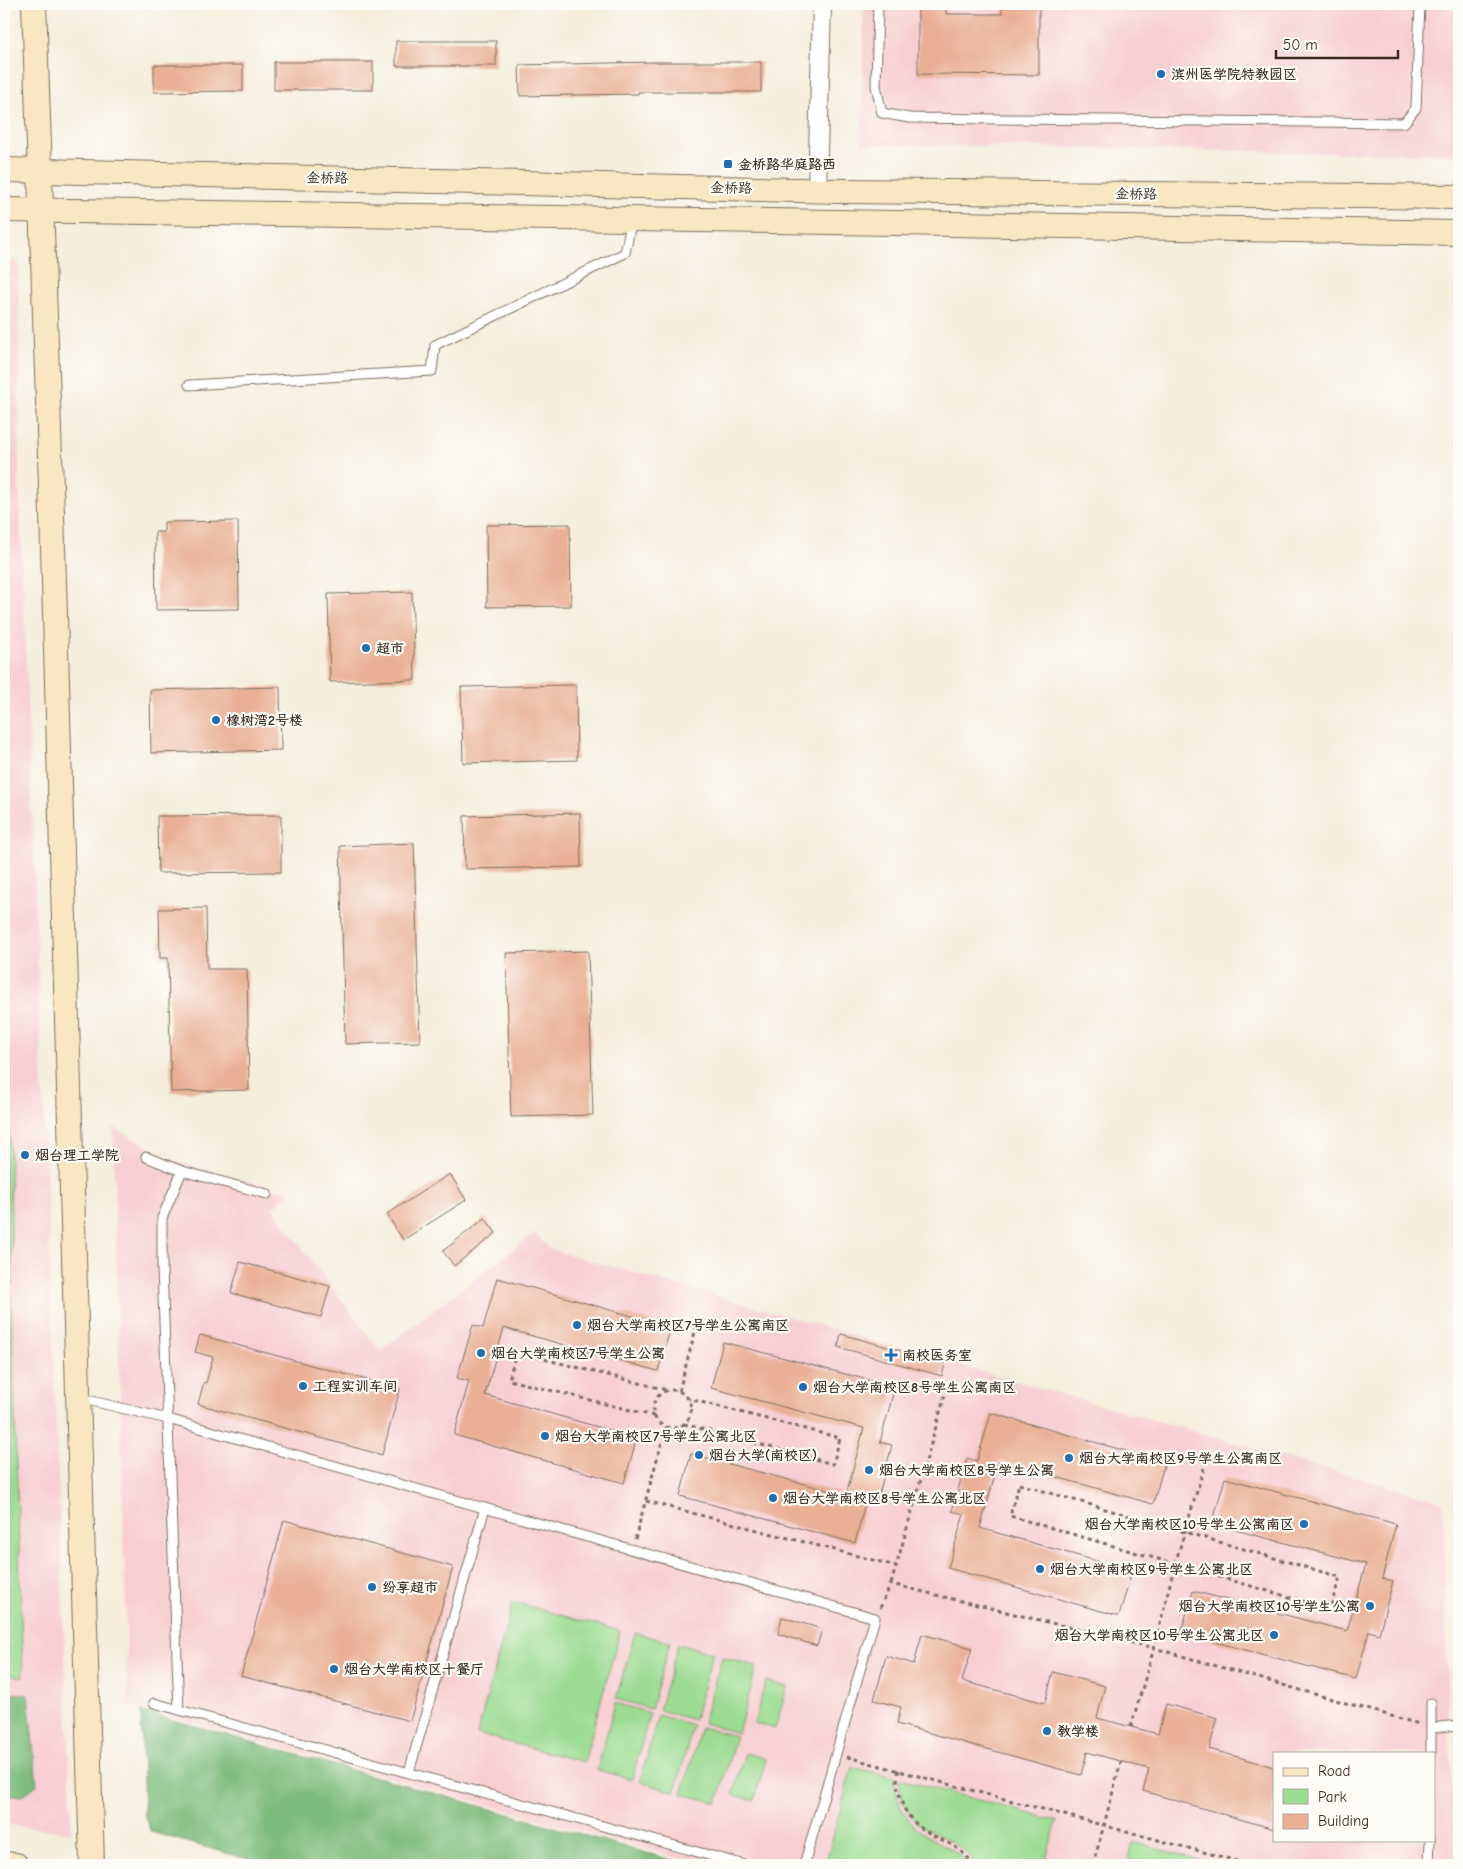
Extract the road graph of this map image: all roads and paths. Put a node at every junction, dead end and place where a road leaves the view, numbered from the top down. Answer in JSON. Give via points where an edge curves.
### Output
{"nodes":[{"id":1,"x":34,"y":4,"type":"edge"},
{"id":2,"x":822,"y":4,"type":"edge"},
{"id":3,"x":878,"y":4,"type":"edge"},
{"id":4,"x":1420,"y":4,"type":"edge"},
{"id":5,"x":4,"y":170,"type":"edge"},
{"id":6,"x":39,"y":171,"type":"junction"},
{"id":7,"x":817,"y":190,"type":"junction"},
{"id":8,"x":1459,"y":197,"type":"edge"},
{"id":9,"x":4,"y":210,"type":"edge"},
{"id":10,"x":40,"y":211,"type":"junction"},
{"id":11,"x":632,"y":219,"type":"junction"},
{"id":12,"x":1459,"y":234,"type":"edge"},
{"id":13,"x":189,"y":385,"type":"dead end"},
{"id":14,"x":146,"y":1157,"type":"dead end"},
{"id":15,"x":182,"y":1170,"type":"junction"},
{"id":16,"x":267,"y":1194,"type":"dead end"},
{"id":17,"x":699,"y":1317,"type":"dead end"},
{"id":18,"x":667,"y":1390,"type":"junction"},
{"id":19,"x":679,"y":1391,"type":"junction"},
{"id":20,"x":946,"y":1394,"type":"dead end"},
{"id":21,"x":78,"y":1398,"type":"junction"},
{"id":22,"x":688,"y":1399,"type":"junction"},
{"id":23,"x":654,"y":1416,"type":"junction"},
{"id":24,"x":168,"y":1419,"type":"junction"},
{"id":25,"x":684,"y":1424,"type":"junction"},
{"id":26,"x":666,"y":1428,"type":"junction"},
{"id":27,"x":1207,"y":1458,"type":"dead end"},
{"id":28,"x":646,"y":1502,"type":"junction"},
{"id":29,"x":486,"y":1508,"type":"junction"},
{"id":30,"x":1186,"y":1532,"type":"junction"},
{"id":31,"x":632,"y":1550,"type":"junction"},
{"id":32,"x":1175,"y":1564,"type":"junction"},
{"id":33,"x":896,"y":1566,"type":"junction"},
{"id":34,"x":891,"y":1584,"type":"junction"},
{"id":35,"x":875,"y":1618,"type":"junction"},
{"id":36,"x":1154,"y":1648,"type":"junction"},
{"id":37,"x":154,"y":1703,"type":"dead end"},
{"id":38,"x":1431,"y":1703,"type":"dead end"},
{"id":39,"x":179,"y":1710,"type":"junction"},
{"id":40,"x":1459,"y":1725,"type":"edge"},
{"id":41,"x":1131,"y":1727,"type":"dead end"},
{"id":42,"x":1431,"y":1728,"type":"junction"},
{"id":43,"x":1431,"y":1752,"type":"edge"},
{"id":44,"x":836,"y":1754,"type":"junction"},
{"id":45,"x":1121,"y":1762,"type":"dead end"},
{"id":46,"x":898,"y":1770,"type":"junction"},
{"id":47,"x":408,"y":1772,"type":"junction"},
{"id":48,"x":1104,"y":1826,"type":"junction"},
{"id":49,"x":1430,"y":1842,"type":"edge"},
{"id":50,"x":4,"y":1864,"type":"edge"},
{"id":51,"x":16,"y":1865,"type":"edge"},
{"id":52,"x":92,"y":1865,"type":"edge"},
{"id":53,"x":745,"y":1865,"type":"edge"},
{"id":54,"x":804,"y":1865,"type":"edge"},
{"id":55,"x":973,"y":1865,"type":"edge"},
{"id":56,"x":1093,"y":1865,"type":"edge"},
{"id":57,"x":1252,"y":1865,"type":"edge"},
{"id":58,"x":1429,"y":1865,"type":"edge"}],
"edges":[{"from":1,"to":6,"type":"street"},
{"from":2,"to":7,"type":"street"},
{"from":3,"to":4,"type":"lane","via":[[876,86],[882,113],[909,118],[1394,123],[1404,123],[1416,108]]},
{"from":5,"to":6,"type":"street","name":"金桥路"},
{"from":6,"to":7,"type":"street","name":"金桥路"},
{"from":6,"to":10,"type":"street"},
{"from":7,"to":8,"type":"street","name":"金桥路"},
{"from":9,"to":10,"type":"street"},
{"from":10,"to":11,"type":"street"},
{"from":10,"to":21,"type":"street"},
{"from":11,"to":12,"type":"street"},
{"from":11,"to":13,"type":"lane","via":[[625,253],[435,345],[432,371]]},
{"from":14,"to":15,"type":"lane"},
{"from":15,"to":16,"type":"lane"},
{"from":15,"to":24,"type":"lane","via":[[162,1218]]},
{"from":17,"to":19,"type":"path"},
{"from":18,"to":19,"type":"path"},
{"from":18,"to":23,"type":"path","via":[[655,1398]]},
{"from":18,"to":23,"type":"path","via":[[516,1352],[509,1380]]},
{"from":19,"to":22,"type":"path"},
{"from":20,"to":33,"type":"path"},
{"from":21,"to":24,"type":"lane"},
{"from":21,"to":52,"type":"street"},
{"from":22,"to":25,"type":"path","via":[[690,1416]]},
{"from":22,"to":25,"type":"path","via":[[840,1438],[833,1464]]},
{"from":23,"to":26,"type":"path"},
{"from":24,"to":29,"type":"lane"},
{"from":24,"to":39,"type":"lane"},
{"from":25,"to":26,"type":"path"},
{"from":26,"to":28,"type":"path"},
{"from":27,"to":30,"type":"path"},
{"from":28,"to":31,"type":"path"},
{"from":28,"to":33,"type":"path"},
{"from":29,"to":31,"type":"lane"},
{"from":29,"to":47,"type":"lane"},
{"from":30,"to":32,"type":"path"},
{"from":30,"to":32,"type":"path","via":[[1340,1577],[1330,1609]]},
{"from":30,"to":32,"type":"path","via":[[1019,1484],[1010,1516]]},
{"from":31,"to":35,"type":"lane"},
{"from":32,"to":36,"type":"path"},
{"from":33,"to":34,"type":"path"},
{"from":34,"to":35,"type":"path"},
{"from":34,"to":36,"type":"path"},
{"from":35,"to":44,"type":"lane"},
{"from":36,"to":41,"type":"path"},
{"from":36,"to":42,"type":"path"},
{"from":37,"to":39,"type":"lane"},
{"from":38,"to":42,"type":"lane"},
{"from":39,"to":47,"type":"lane"},
{"from":40,"to":42,"type":"lane"},
{"from":42,"to":43,"type":"lane"},
{"from":44,"to":46,"type":"path"},
{"from":44,"to":54,"type":"lane"},
{"from":45,"to":48,"type":"path"},
{"from":46,"to":48,"type":"path"},
{"from":46,"to":55,"type":"path","via":[[898,1791],[911,1820],[960,1852]]},
{"from":47,"to":53,"type":"lane"},
{"from":48,"to":56,"type":"path"},
{"from":48,"to":57,"type":"path"},
{"from":49,"to":58,"type":"lane"},
{"from":50,"to":51,"type":"street"}]}
